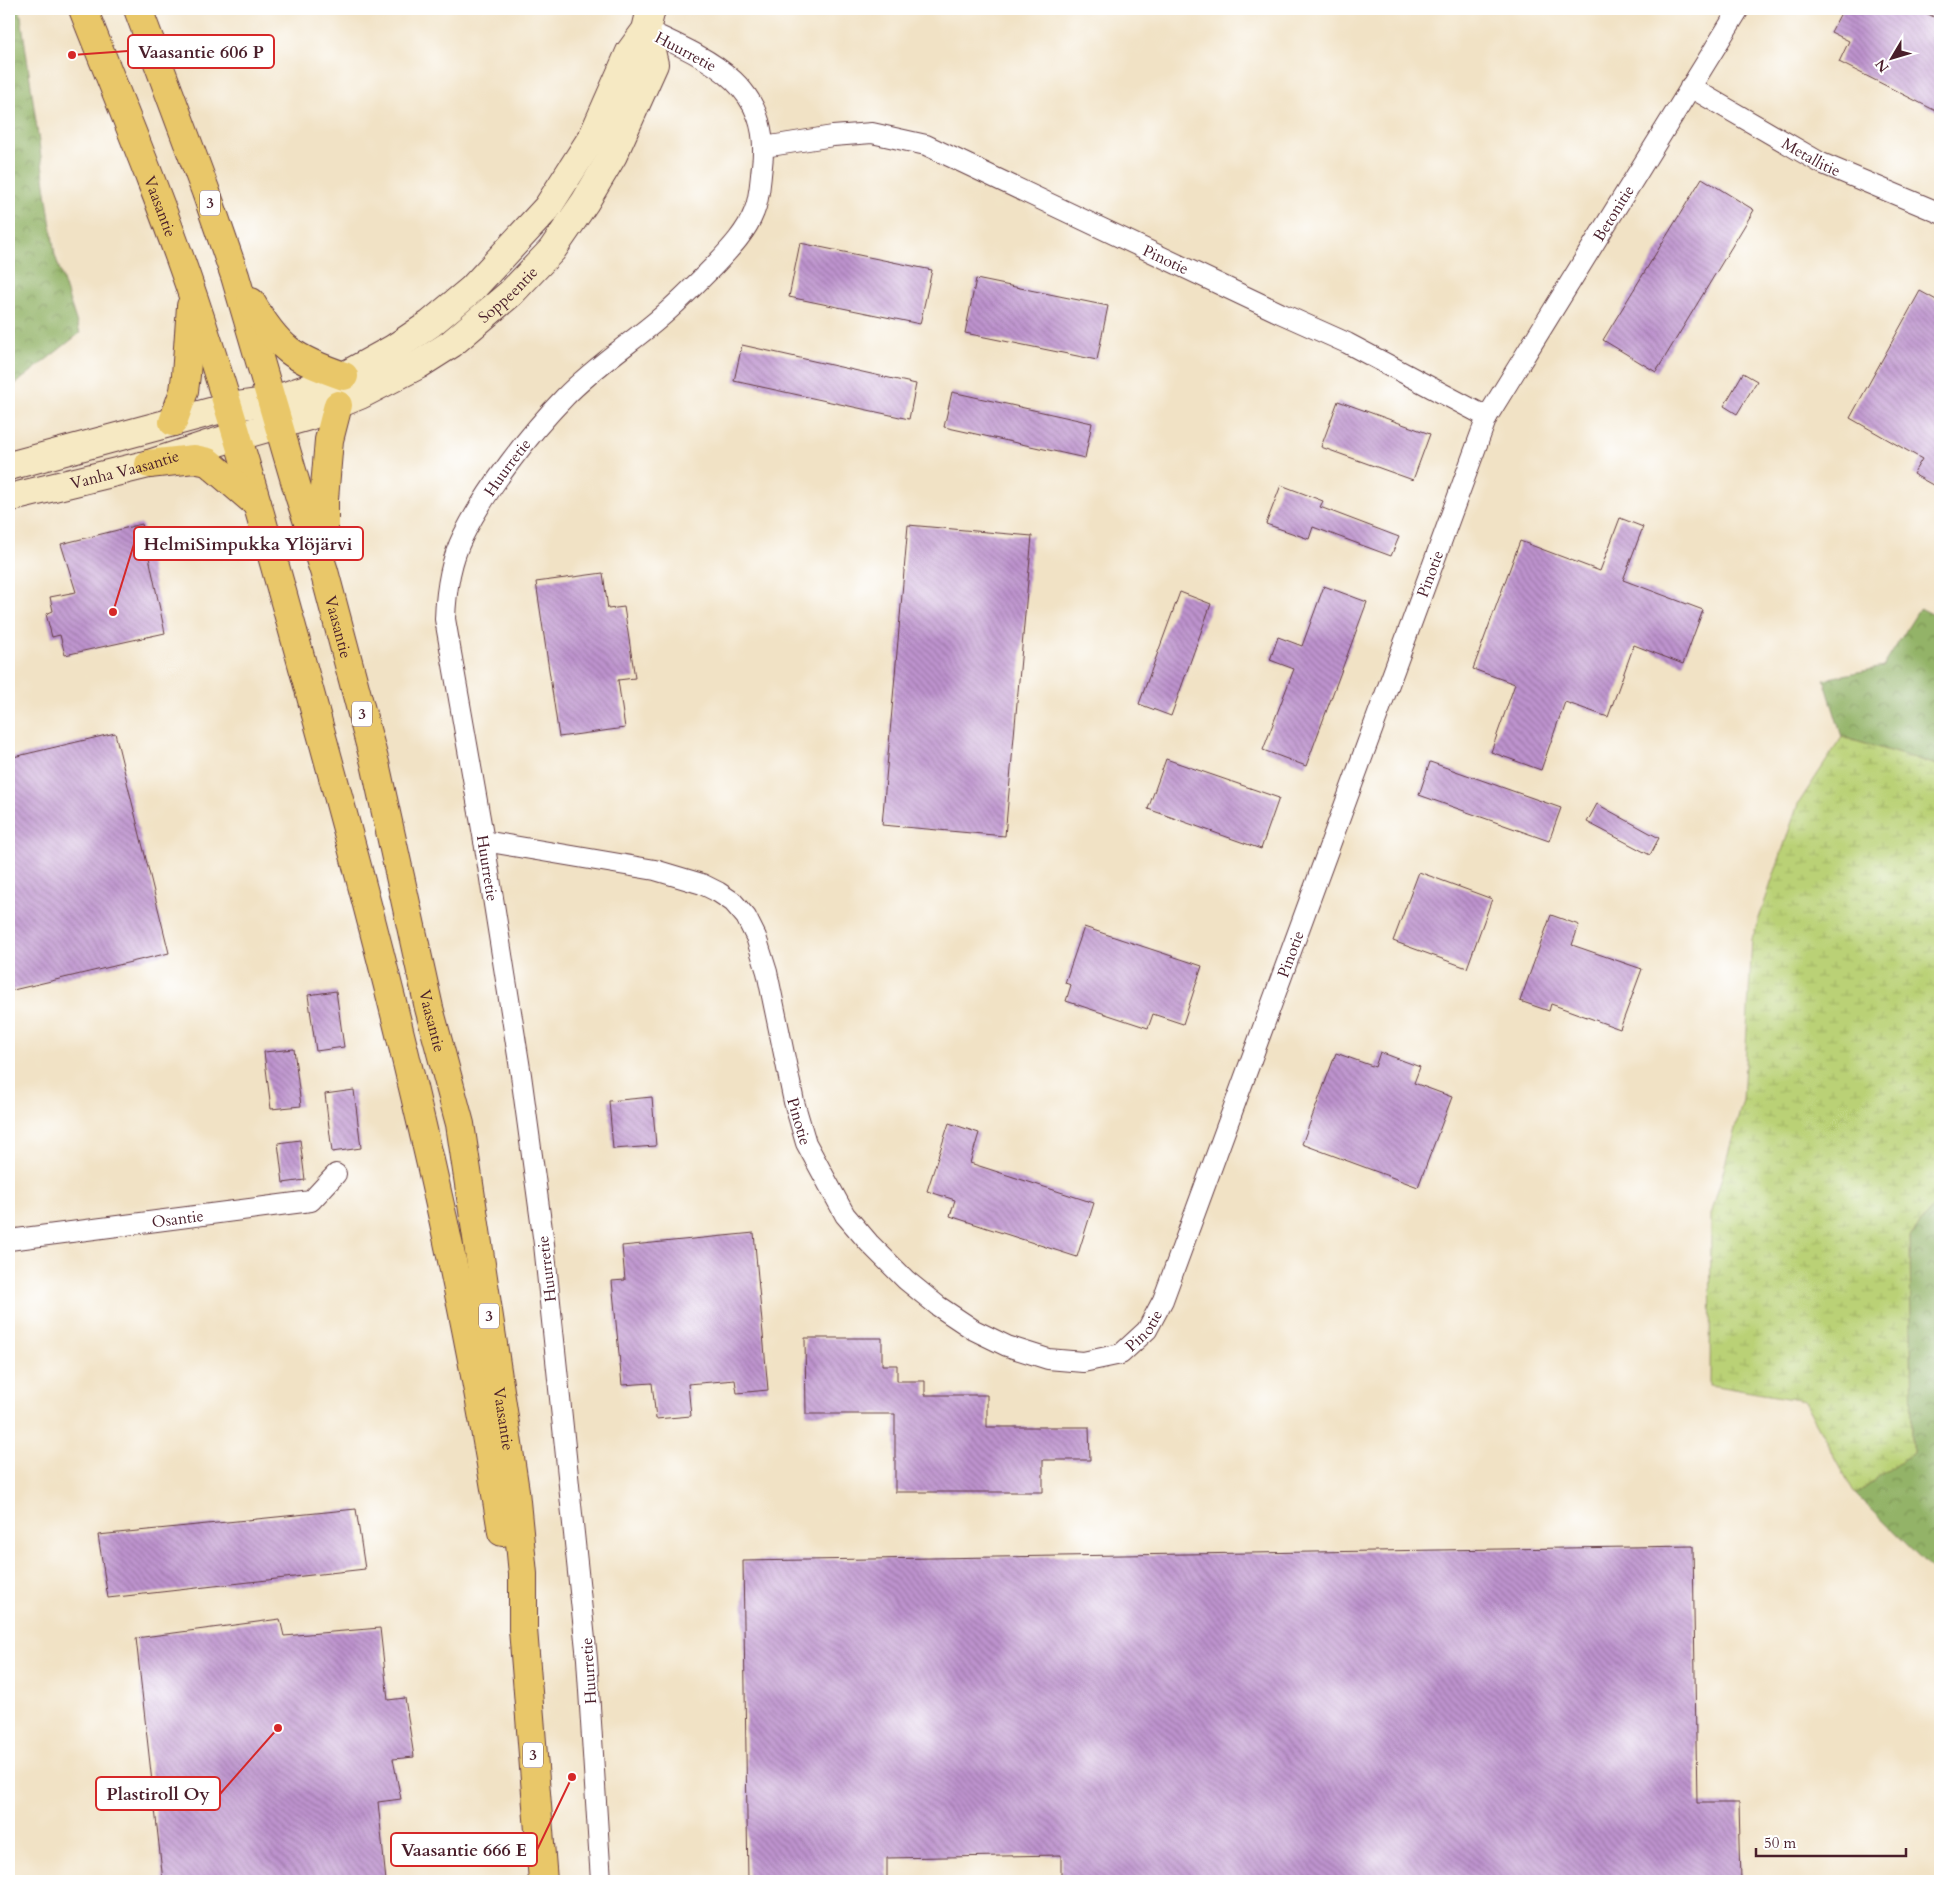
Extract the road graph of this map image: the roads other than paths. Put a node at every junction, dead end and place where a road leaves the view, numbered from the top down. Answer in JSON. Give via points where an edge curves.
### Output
{"nodes":[{"id":1,"x":84,"y":9,"type":"edge"},
{"id":2,"x":138,"y":9,"type":"edge"},
{"id":3,"x":1738,"y":9,"type":"edge"},
{"id":4,"x":648,"y":20,"type":"edge"},
{"id":5,"x":1690,"y":87,"type":"junction"},
{"id":6,"x":764,"y":147,"type":"junction"},
{"id":7,"x":1940,"y":213,"type":"edge"},
{"id":8,"x":235,"y":276,"type":"junction"},
{"id":9,"x":192,"y":294,"type":"junction"},
{"id":10,"x":344,"y":376,"type":"junction"},
{"id":11,"x":338,"y":405,"type":"junction"},
{"id":12,"x":229,"y":407,"type":"junction"},
{"id":13,"x":275,"y":413,"type":"junction"},
{"id":14,"x":1487,"y":417,"type":"junction"},
{"id":15,"x":173,"y":422,"type":"junction"},
{"id":16,"x":237,"y":436,"type":"junction"},
{"id":17,"x":150,"y":464,"type":"junction"},
{"id":18,"x":9,"y":466,"type":"edge"},
{"id":19,"x":9,"y":498,"type":"edge"},
{"id":20,"x":257,"y":504,"type":"junction"},
{"id":21,"x":324,"y":571,"type":"junction"},
{"id":22,"x":484,"y":842,"type":"junction"},
{"id":23,"x":336,"y":1174,"type":"dead end"},
{"id":24,"x":9,"y":1240,"type":"edge"},
{"id":25,"x":523,"y":1629,"type":"junction"},
{"id":26,"x":543,"y":1881,"type":"edge"},
{"id":27,"x":601,"y":1881,"type":"edge"}],
"edges":[{"from":1,"to":9,"type":"highway","name":"Vaasantie","number":"3"},
{"from":2,"to":8,"type":"highway","name":"Vaasantie","number":"3"},
{"from":3,"to":5,"type":"street","name":"Betonitie"},
{"from":4,"to":6,"type":"street","name":"Huurretie","via":[[726,73],[748,96],[760,120]]},
{"from":4,"to":10,"type":"main road","name":"Soppeentie","via":[[630,52],[593,136],[547,208],[458,301],[393,349]]},
{"from":4,"to":11,"type":"main road","name":"Soppeentie","via":[[654,64],[613,155],[552,250],[511,293],[451,344],[418,366]]},
{"from":5,"to":7,"type":"street","name":"Metallitie","via":[[1821,163]]},
{"from":5,"to":14,"type":"street","name":"Betonitie"},
{"from":6,"to":14,"type":"street","name":"Pinotie","via":[[872,133],[926,145],[1347,343]]},
{"from":6,"to":22,"type":"street","name":"Huurretie","via":[[754,212],[737,241],[656,322],[566,396],[509,464],[463,537],[446,590],[445,619]]},
{"from":8,"to":10,"type":"highway","via":[[268,330],[289,352],[310,364]]},
{"from":8,"to":13,"type":"highway","name":"Vaasantie","number":"3"},
{"from":9,"to":12,"type":"highway","name":"Vaasantie","number":"3"},
{"from":9,"to":15,"type":"highway","via":[[184,391]]},
{"from":10,"to":13,"type":"main road","name":"Soppeentie"},
{"from":11,"to":13,"type":"main road","name":"Soppeentie"},
{"from":11,"to":21,"type":"highway","via":[[330,440],[324,499]]},
{"from":12,"to":13,"type":"main road","name":"Soppeentie"},
{"from":12,"to":15,"type":"main road","name":"Vanha Vaasantie"},
{"from":12,"to":16,"type":"highway","number":"3"},
{"from":13,"to":16,"type":"main road","name":"Soppeentie"},
{"from":13,"to":21,"type":"highway","name":"Vaasantie","number":"3"},
{"from":14,"to":22,"type":"street","name":"Pinotie","via":[[1163,1300],[1147,1330],[1121,1354],[1083,1362],[1048,1359],[1007,1346],[974,1330],[938,1306],[869,1243],[845,1215],[806,1143],[794,1102],[767,972],[753,931],[733,902],[702,884],[655,870]]},
{"from":15,"to":18,"type":"main road","name":"Vanha Vaasantie"},
{"from":16,"to":17,"type":"main road","name":"Vanha Vaasantie"},
{"from":16,"to":20,"type":"highway","name":"Vaasantie","number":"3"},
{"from":17,"to":19,"type":"main road","name":"Vanha Vaasantie"},
{"from":17,"to":20,"type":"highway","via":[[194,459],[208,462]]},
{"from":20,"to":25,"type":"highway","name":"Vaasantie","number":"3","via":[[365,895],[436,1184],[487,1437],[505,1558]]},
{"from":21,"to":25,"type":"highway","name":"Vaasantie","number":"3","via":[[375,764],[429,1008],[460,1124],[515,1491],[524,1574]]},
{"from":22,"to":27,"type":"street","name":"Huurretie","via":[[545,1254],[588,1659]]},
{"from":23,"to":24,"type":"street","name":"Osantie","via":[[311,1201]]},
{"from":25,"to":26,"type":"highway","name":"Vaasantie","number":"3"}]}
